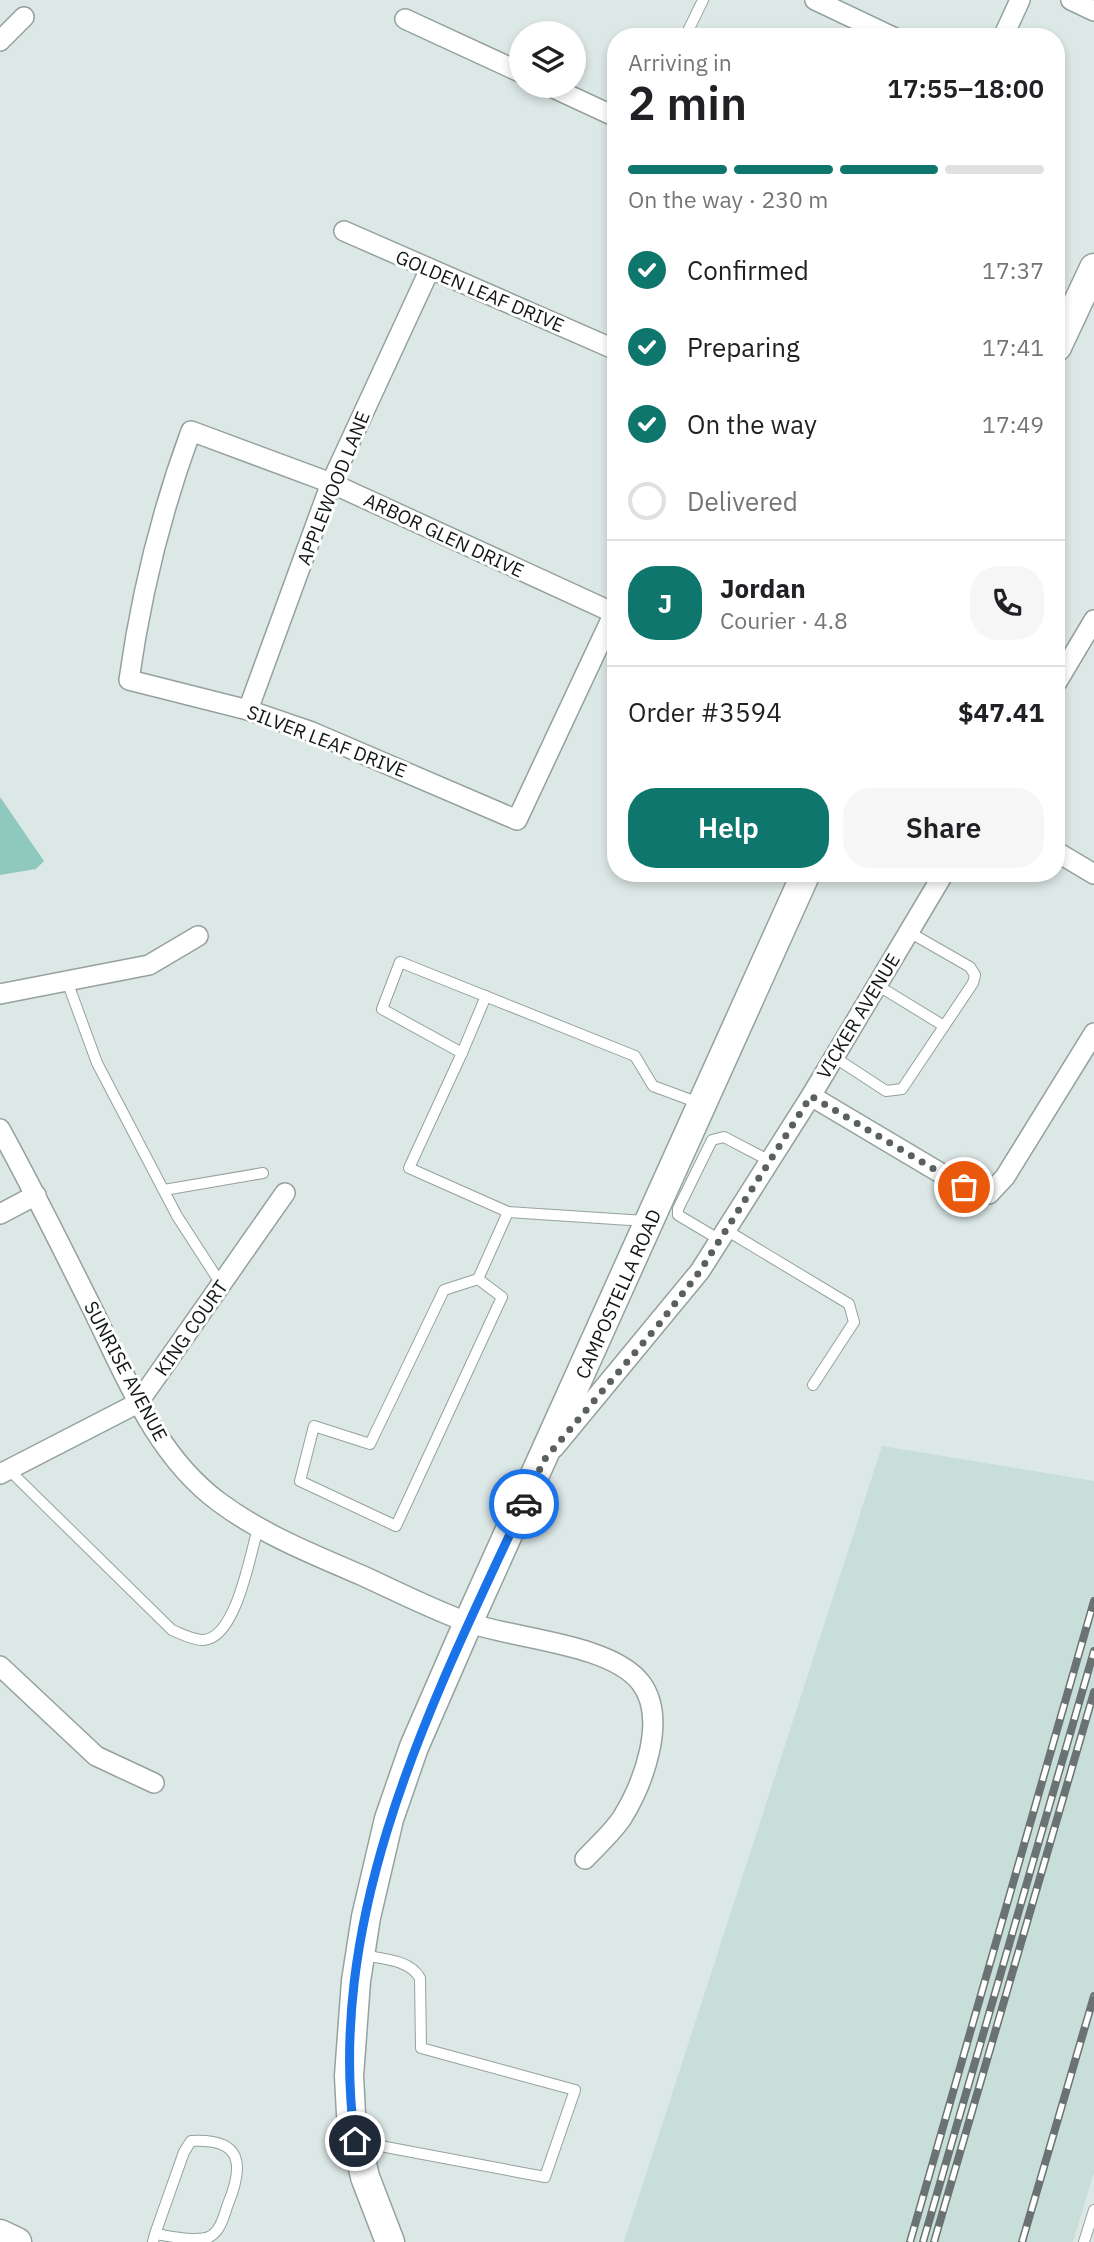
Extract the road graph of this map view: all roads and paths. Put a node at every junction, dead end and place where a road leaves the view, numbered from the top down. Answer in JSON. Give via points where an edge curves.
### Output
{"nodes":[{"id":1,"x":703,"y":0,"type":"edge"},
{"id":2,"x":815,"y":0,"type":"edge"},
{"id":3,"x":1020,"y":0,"type":"edge"},
{"id":4,"x":1071,"y":0,"type":"edge"},
{"id":5,"x":1094,"y":11,"type":"edge"},
{"id":6,"x":24,"y":17,"type":"dead end"},
{"id":7,"x":405,"y":19,"type":"dead end"},
{"id":8,"x":689,"y":28,"type":"edge"},
{"id":9,"x":874,"y":28,"type":"edge"},
{"id":10,"x":1007,"y":28,"type":"edge"},
{"id":11,"x":0,"y":41,"type":"edge"},
{"id":12,"x":509,"y":67,"type":"edge"},
{"id":13,"x":575,"y":98,"type":"edge"},
{"id":14,"x":607,"y":113,"type":"edge"},
{"id":15,"x":344,"y":231,"type":"dead end"},
{"id":16,"x":1094,"y":268,"type":"edge"},
{"id":17,"x":429,"y":271,"type":"junction"},
{"id":18,"x":1065,"y":330,"type":"edge"},
{"id":19,"x":607,"y":346,"type":"edge"},
{"id":20,"x":331,"y":483,"type":"junction"},
{"id":21,"x":607,"y":608,"type":"edge"},
{"id":22,"x":1093,"y":622,"type":"edge"},
{"id":23,"x":607,"y":629,"type":"edge"},
{"id":24,"x":1065,"y":669,"type":"edge"},
{"id":25,"x":130,"y":680,"type":"joint"},
{"id":26,"x":248,"y":710,"type":"junction"},
{"id":27,"x":1065,"y":857,"type":"edge"},
{"id":28,"x":1094,"y":874,"type":"edge"},
{"id":29,"x":802,"y":882,"type":"edge"},
{"id":30,"x":939,"y":882,"type":"edge"},
{"id":31,"x":909,"y":932,"type":"junction"},
{"id":32,"x":198,"y":936,"type":"dead end"},
{"id":33,"x":67,"y":981,"type":"junction"},
{"id":34,"x":877,"y":985,"type":"junction"},
{"id":35,"x":0,"y":994,"type":"edge"},
{"id":36,"x":486,"y":996,"type":"junction"},
{"id":37,"x":944,"y":1026,"type":"junction"},
{"id":38,"x":1094,"y":1033,"type":"edge"},
{"id":39,"x":463,"y":1053,"type":"junction"},
{"id":40,"x":834,"y":1057,"type":"junction"},
{"id":41,"x":811,"y":1096,"type":"junction"},
{"id":42,"x":703,"y":1105,"type":"junction"},
{"id":43,"x":0,"y":1129,"type":"edge"},
{"id":44,"x":770,"y":1161,"type":"junction"},
{"id":45,"x":263,"y":1173,"type":"dead end"},
{"id":46,"x":164,"y":1190,"type":"junction"},
{"id":47,"x":285,"y":1194,"type":"dead end"},
{"id":48,"x":36,"y":1195,"type":"junction"},
{"id":49,"x":508,"y":1212,"type":"junction"},
{"id":50,"x":0,"y":1214,"type":"edge"},
{"id":51,"x":650,"y":1221,"type":"junction"},
{"id":52,"x":723,"y":1235,"type":"junction"},
{"id":53,"x":478,"y":1279,"type":"junction"},
{"id":54,"x":221,"y":1284,"type":"junction"},
{"id":55,"x":813,"y":1385,"type":"dead end"},
{"id":56,"x":138,"y":1403,"type":"junction"},
{"id":57,"x":544,"y":1460,"type":"junction"},
{"id":58,"x":4,"y":1472,"type":"edge"},
{"id":59,"x":258,"y":1528,"type":"junction"},
{"id":60,"x":468,"y":1623,"type":"junction"},
{"id":61,"x":0,"y":1666,"type":"edge"},
{"id":62,"x":154,"y":1783,"type":"dead end"},
{"id":63,"x":585,"y":1859,"type":"dead end"},
{"id":64,"x":360,"y":1954,"type":"junction"},
{"id":65,"x":355,"y":2141,"type":"junction"},
{"id":66,"x":1094,"y":2210,"type":"edge"},
{"id":67,"x":0,"y":2234,"type":"edge"},
{"id":68,"x":154,"y":2238,"type":"edge"},
{"id":69,"x":17,"y":2242,"type":"edge"},
{"id":70,"x":390,"y":2242,"type":"edge"},
{"id":71,"x":1084,"y":2242,"type":"edge"}],
"edges":[{"from":1,"to":8,"type":"lane"},
{"from":2,"to":9,"type":"street"},
{"from":3,"to":10,"type":"street"},
{"from":4,"to":5,"type":"street"},
{"from":6,"to":11,"type":"street"},
{"from":7,"to":12,"type":"street"},
{"from":13,"to":14,"type":"street"},
{"from":15,"to":17,"type":"street","name":"GOLDEN LEAF DRIVE"},
{"from":16,"to":18,"type":"main road"},
{"from":17,"to":19,"type":"street","name":"GOLDEN LEAF DRIVE"},
{"from":17,"to":20,"type":"street","name":"APPLEWOOD LANE"},
{"from":20,"to":21,"type":"street","name":"ARBOR GLEN DRIVE"},
{"from":20,"to":25,"type":"street","name":"ARBOR GLEN DRIVE","via":[[191,431],[149,565]]},
{"from":20,"to":26,"type":"street","name":"APPLEWOOD LANE"},
{"from":22,"to":24,"type":"street"},
{"from":23,"to":26,"type":"street","name":"SILVER LEAF DRIVE","via":[[517,820],[362,752]]},
{"from":25,"to":26,"type":"street","name":"SILVER LEAF DRIVE"},
{"from":27,"to":28,"type":"street"},
{"from":29,"to":42,"type":"main road","name":"CAMPOSTELLA ROAD"},
{"from":30,"to":31,"type":"street","name":"VICKER AVENUE"},
{"from":31,"to":34,"type":"street","name":"VICKER AVENUE"},
{"from":31,"to":37,"type":"lane","via":[[970,967],[975,975]]},
{"from":32,"to":33,"type":"street","via":[[149,965]]},
{"from":33,"to":35,"type":"street"},
{"from":33,"to":46,"type":"lane","via":[[97,1063]]},
{"from":34,"to":37,"type":"lane"},
{"from":34,"to":40,"type":"street","name":"VICKER AVENUE"},
{"from":36,"to":39,"type":"lane"},
{"from":36,"to":39,"type":"lane","via":[[400,962],[382,1009]]},
{"from":36,"to":42,"type":"lane","via":[[635,1056],[653,1086]]},
{"from":37,"to":40,"type":"lane","via":[[896,1092],[886,1091]]},
{"from":38,"to":41,"type":"street","via":[[1005,1177],[989,1194],[964,1187]]},
{"from":39,"to":49,"type":"lane","via":[[408,1168]]},
{"from":40,"to":41,"type":"street","name":"VICKER AVENUE"},
{"from":41,"to":44,"type":"street","name":"VICKER AVENUE"},
{"from":42,"to":51,"type":"main road","name":"CAMPOSTELLA ROAD"},
{"from":43,"to":48,"type":"street","name":"SUNRISE AVENUE"},
{"from":44,"to":52,"type":"street","name":"VICKER AVENUE"},
{"from":44,"to":52,"type":"lane","via":[[724,1137],[712,1140],[678,1216]]},
{"from":45,"to":46,"type":"lane"},
{"from":46,"to":54,"type":"lane"},
{"from":47,"to":54,"type":"street","name":"KING COURT"},
{"from":48,"to":50,"type":"street"},
{"from":48,"to":56,"type":"street","name":"SUNRISE AVENUE"},
{"from":49,"to":51,"type":"lane"},
{"from":49,"to":53,"type":"lane"},
{"from":51,"to":57,"type":"main road","name":"CAMPOSTELLA ROAD"},
{"from":52,"to":55,"type":"lane","via":[[849,1304],[854,1322]]},
{"from":52,"to":57,"type":"street","name":"VICKER AVENUE","via":[[660,1323]]},
{"from":53,"to":53,"type":"lane","via":[[502,1297],[396,1525],[300,1481],[314,1426],[370,1444],[444,1290]]},
{"from":54,"to":56,"type":"street","name":"KING COURT"},
{"from":56,"to":58,"type":"street","name":"KING COURT"},
{"from":56,"to":59,"type":"street","name":"SUNRISE AVENUE","via":[[175,1461],[217,1501]]},
{"from":57,"to":60,"type":"main road","name":"CAMPOSTELLA ROAD"},
{"from":58,"to":59,"type":"lane","via":[[172,1630],[190,1638],[205,1641],[231,1619]]},
{"from":59,"to":60,"type":"street","name":"SUNRISE AVENUE"},
{"from":60,"to":63,"type":"street","name":"SUNRISE AVENUE","via":[[623,1666],[641,1683],[652,1704],[653,1727],[644,1767],[621,1819]]},
{"from":60,"to":64,"type":"main road","name":"CAMPOSTELLA ROAD","via":[[398,1792],[376,1869]]},
{"from":61,"to":62,"type":"street","via":[[96,1756]]},
{"from":64,"to":65,"type":"main road","name":"CAMPOSTELLA ROAD","via":[[349,2076]]},
{"from":64,"to":65,"type":"lane","via":[[415,1969],[420,1978],[421,2048],[575,2090],[545,2176]]},
{"from":65,"to":70,"type":"main road","name":"CAMPOSTELLA ROAD"},
{"from":66,"to":71,"type":"lane"},
{"from":67,"to":69,"type":"main road"},
{"from":68,"to":68,"type":"lane","via":[[208,2238],[218,2230],[239,2176],[238,2162],[228,2149],[191,2141]]}]}
